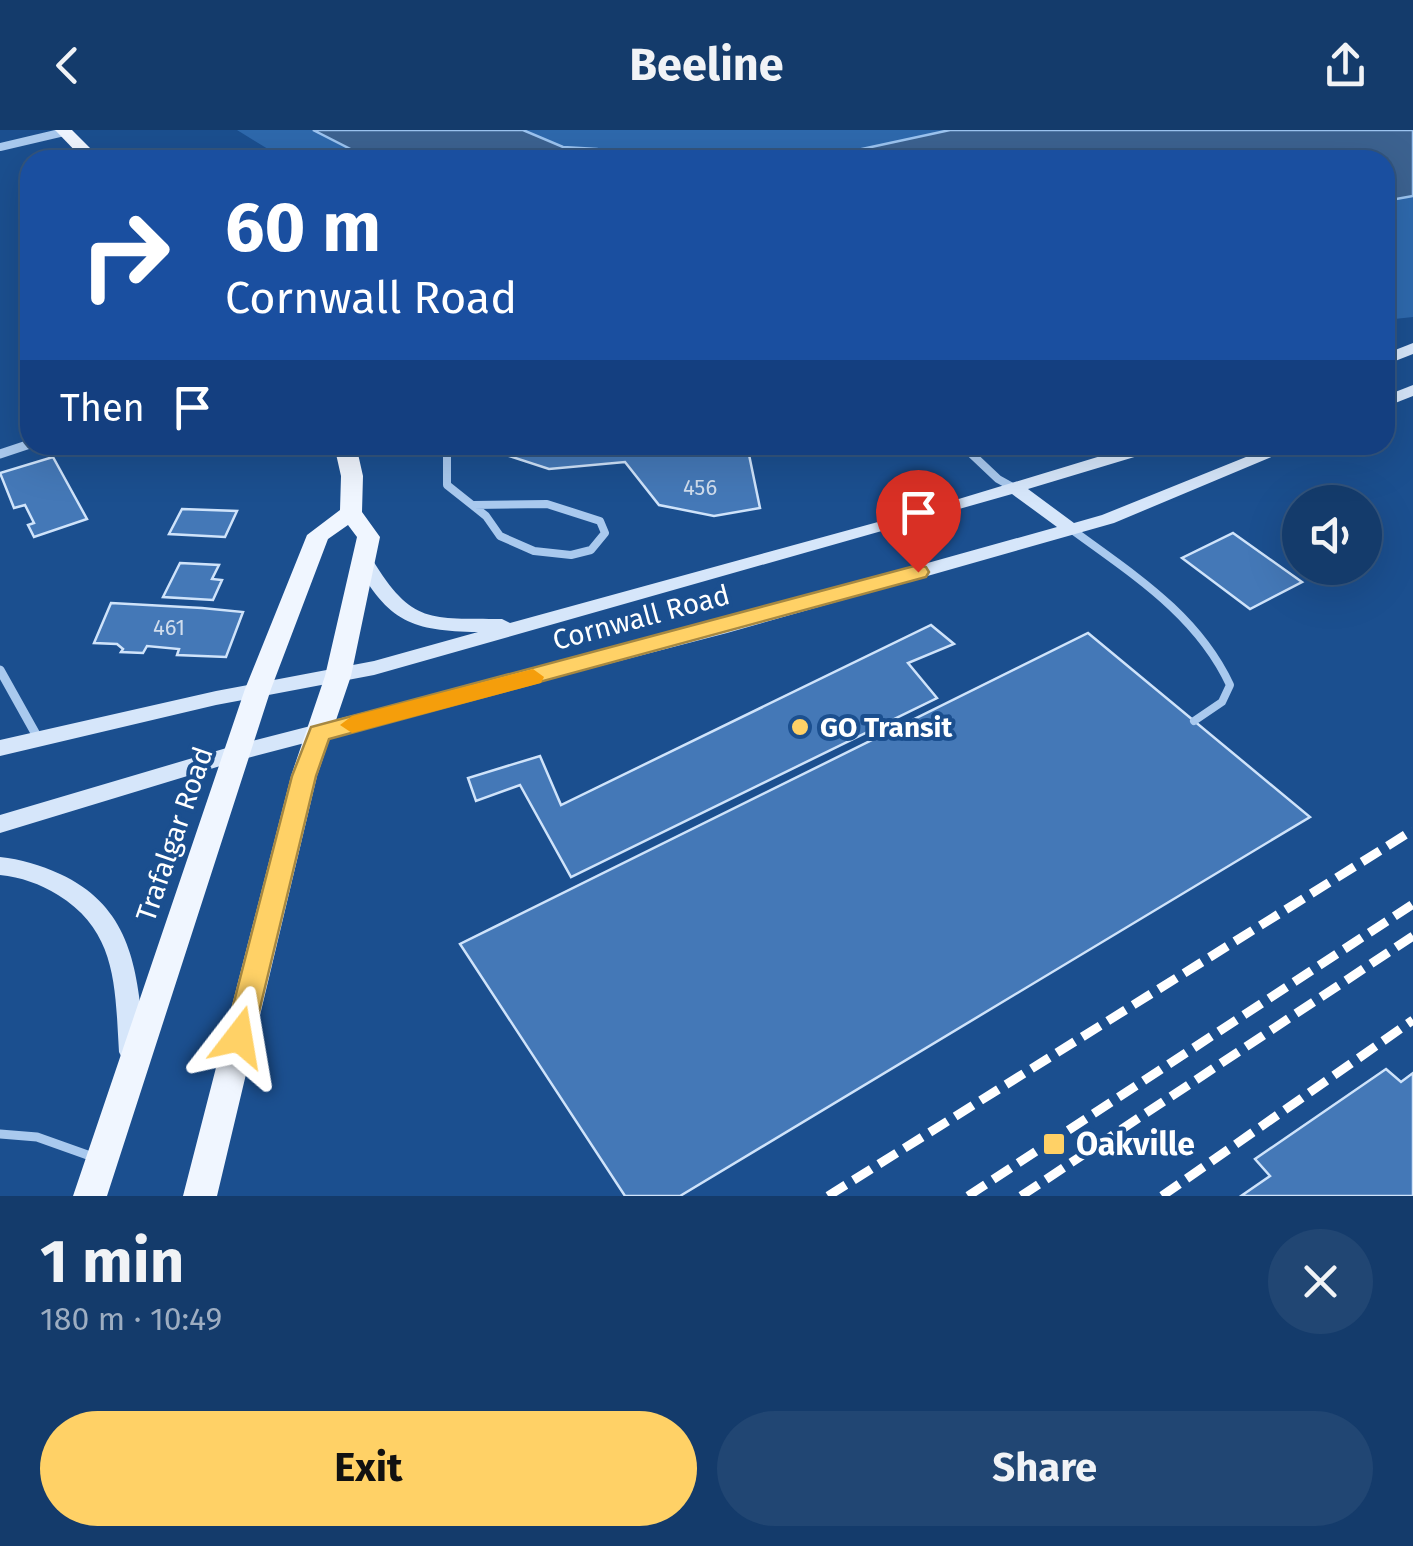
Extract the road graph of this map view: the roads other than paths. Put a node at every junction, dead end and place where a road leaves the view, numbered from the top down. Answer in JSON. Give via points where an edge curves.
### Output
{"nodes":[{"id":1,"x":64,"y":131,"type":"edge"},
{"id":2,"x":0,"y":147,"type":"edge"},
{"id":3,"x":84,"y":150,"type":"edge"},
{"id":4,"x":347,"y":455,"type":"edge"},
{"id":5,"x":447,"y":455,"type":"edge"},
{"id":6,"x":973,"y":455,"type":"edge"},
{"id":7,"x":1122,"y":455,"type":"edge"},
{"id":8,"x":1269,"y":455,"type":"edge"},
{"id":9,"x":1016,"y":488,"type":"junction"},
{"id":10,"x":473,"y":506,"type":"junction"},
{"id":11,"x":351,"y":513,"type":"junction"},
{"id":12,"x":1071,"y":529,"type":"junction"},
{"id":13,"x":365,"y":564,"type":"junction"},
{"id":14,"x":529,"y":626,"type":"junction"},
{"id":15,"x":0,"y":670,"type":"edge"},
{"id":16,"x":338,"y":676,"type":"junction"},
{"id":17,"x":258,"y":690,"type":"junction"},
{"id":18,"x":1194,"y":721,"type":"dead end"},
{"id":19,"x":320,"y":733,"type":"junction"},
{"id":20,"x":38,"y":738,"type":"junction"},
{"id":21,"x":0,"y":748,"type":"edge"},
{"id":22,"x":240,"y":752,"type":"junction"},
{"id":23,"x":0,"y":824,"type":"edge"},
{"id":24,"x":0,"y":866,"type":"edge"},
{"id":25,"x":133,"y":1062,"type":"junction"},
{"id":26,"x":0,"y":1134,"type":"edge"},
{"id":27,"x":101,"y":1160,"type":"junction"},
{"id":28,"x":90,"y":1196,"type":"edge"},
{"id":29,"x":200,"y":1196,"type":"edge"}],
"edges":[{"from":1,"to":2,"type":"street"},
{"from":1,"to":3,"type":"main road"},
{"from":4,"to":11,"type":"main road"},
{"from":5,"to":10,"type":"lane","via":[[446,485]]},
{"from":6,"to":9,"type":"lane"},
{"from":7,"to":9,"type":"main road","name":"Cornwall Road"},
{"from":8,"to":12,"type":"main road","name":"Cornwall Road"},
{"from":9,"to":12,"type":"main road"},
{"from":9,"to":14,"type":"main road","name":"Cornwall Road"},
{"from":10,"to":10,"type":"lane","via":[[500,536],[534,551],[591,550],[606,533],[600,521],[547,504]]},
{"from":11,"to":13,"type":"main road","via":[[370,537]]},
{"from":11,"to":17,"type":"main road","name":"Trafalgar Road","via":[[318,535]]},
{"from":12,"to":18,"type":"lane","via":[[1205,638],[1222,661],[1230,686],[1222,702]]},
{"from":12,"to":19,"type":"main road","name":"Cornwall Road"},
{"from":13,"to":14,"type":"main road","via":[[382,598],[415,618]]},
{"from":13,"to":16,"type":"main road"},
{"from":14,"to":16,"type":"main road","name":"Cornwall Road"},
{"from":15,"to":20,"type":"street"},
{"from":16,"to":17,"type":"main road","name":"Cornwall Road"},
{"from":16,"to":19,"type":"main road"},
{"from":17,"to":20,"type":"main road","name":"Cornwall Road"},
{"from":17,"to":22,"type":"main road","name":"Trafalgar Road"},
{"from":19,"to":22,"type":"main road","name":"Cornwall Road"},
{"from":19,"to":29,"type":"main road"},
{"from":20,"to":21,"type":"main road","name":"Cornwall Road"},
{"from":22,"to":23,"type":"main road","name":"Cornwall Road"},
{"from":22,"to":25,"type":"main road","name":"Trafalgar Road"},
{"from":24,"to":25,"type":"main road","via":[[23,867],[74,891],[116,938]]},
{"from":25,"to":27,"type":"main road","name":"Trafalgar Road"},
{"from":26,"to":27,"type":"lane","via":[[48,1139]]},
{"from":27,"to":28,"type":"main road","name":"Trafalgar Road"}]}
